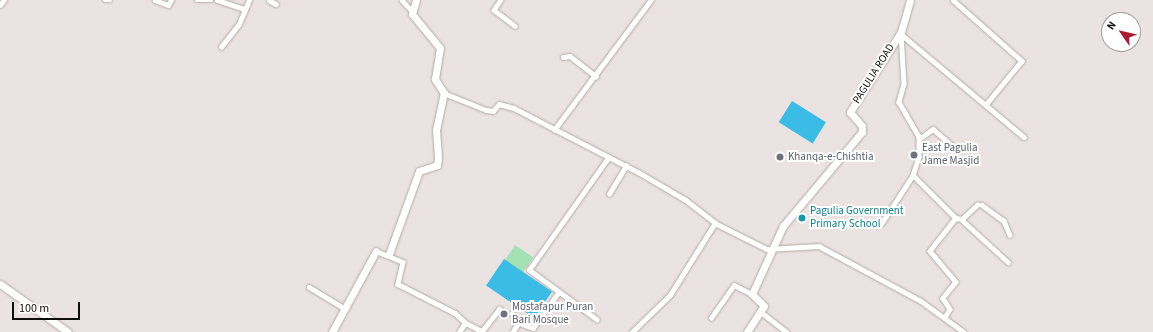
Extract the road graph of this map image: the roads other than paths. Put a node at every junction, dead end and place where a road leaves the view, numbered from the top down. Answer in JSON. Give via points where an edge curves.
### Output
{"nodes":[{"id":1,"x":4,"y":0,"type":"edge"},
{"id":2,"x":105,"y":0,"type":"edge"},
{"id":3,"x":110,"y":0,"type":"edge"},
{"id":4,"x":155,"y":0,"type":"edge"},
{"id":5,"x":171,"y":0,"type":"edge"},
{"id":6,"x":197,"y":0,"type":"edge"},
{"id":7,"x":211,"y":0,"type":"edge"},
{"id":8,"x":217,"y":0,"type":"edge"},
{"id":9,"x":248,"y":0,"type":"edge"},
{"id":10,"x":269,"y":0,"type":"edge"},
{"id":11,"x":402,"y":0,"type":"edge"},
{"id":12,"x":416,"y":0,"type":"edge"},
{"id":13,"x":501,"y":0,"type":"edge"},
{"id":14,"x":651,"y":0,"type":"edge"},
{"id":15,"x":910,"y":0,"type":"edge"},
{"id":16,"x":953,"y":0,"type":"edge"},
{"id":17,"x":276,"y":4,"type":"dead end"},
{"id":18,"x":0,"y":5,"type":"edge"},
{"id":19,"x":244,"y":9,"type":"junction"},
{"id":20,"x":411,"y":10,"type":"junction"},
{"id":21,"x":515,"y":26,"type":"dead end"},
{"id":22,"x":902,"y":34,"type":"junction"},
{"id":23,"x":221,"y":47,"type":"dead end"},
{"id":24,"x":562,"y":57,"type":"dead end"},
{"id":25,"x":596,"y":76,"type":"junction"},
{"id":26,"x":444,"y":93,"type":"junction"},
{"id":27,"x":986,"y":105,"type":"junction"},
{"id":28,"x":554,"y":130,"type":"junction"},
{"id":29,"x":1024,"y":137,"type":"dead end"},
{"id":30,"x":919,"y":140,"type":"junction"},
{"id":31,"x":954,"y":147,"type":"dead end"},
{"id":32,"x":608,"y":158,"type":"junction"},
{"id":33,"x":626,"y":166,"type":"junction"},
{"id":34,"x":912,"y":175,"type":"junction"},
{"id":35,"x":609,"y":194,"type":"dead end"},
{"id":36,"x":958,"y":218,"type":"junction"},
{"id":37,"x":715,"y":223,"type":"junction"},
{"id":38,"x":881,"y":224,"type":"dead end"},
{"id":39,"x":1010,"y":235,"type":"dead end"},
{"id":40,"x":773,"y":250,"type":"junction"},
{"id":41,"x":376,"y":251,"type":"joint"},
{"id":42,"x":389,"y":254,"type":"junction"},
{"id":43,"x":1008,"y":262,"type":"dead end"},
{"id":44,"x":0,"y":284,"type":"edge"},
{"id":45,"x":309,"y":287,"type":"dead end"},
{"id":46,"x":558,"y":293,"type":"junction"},
{"id":47,"x":752,"y":294,"type":"junction"},
{"id":48,"x":344,"y":308,"type":"junction"},
{"id":49,"x":761,"y":312,"type":"junction"},
{"id":50,"x":504,"y":313,"type":"dead end"},
{"id":51,"x":512,"y":313,"type":"dead end"},
{"id":52,"x":711,"y":318,"type":"dead end"},
{"id":53,"x":945,"y":318,"type":"junction"},
{"id":54,"x":597,"y":320,"type":"dead end"},
{"id":55,"x":465,"y":323,"type":"junction"},
{"id":56,"x":522,"y":324,"type":"dead end"},
{"id":57,"x":68,"y":332,"type":"edge"},
{"id":58,"x":332,"y":332,"type":"edge"},
{"id":59,"x":459,"y":332,"type":"edge"},
{"id":60,"x":483,"y":332,"type":"edge"},
{"id":61,"x":513,"y":332,"type":"edge"},
{"id":62,"x":632,"y":332,"type":"edge"},
{"id":63,"x":747,"y":332,"type":"edge"},
{"id":64,"x":787,"y":332,"type":"edge"},
{"id":65,"x":964,"y":332,"type":"edge"}],
"edges":[{"from":1,"to":18,"type":"street"},
{"from":2,"to":3,"type":"street"},
{"from":4,"to":5,"type":"street","via":[[168,5]]},
{"from":6,"to":7,"type":"street"},
{"from":8,"to":19,"type":"street"},
{"from":9,"to":19,"type":"street"},
{"from":10,"to":17,"type":"street"},
{"from":11,"to":20,"type":"street"},
{"from":12,"to":20,"type":"street"},
{"from":13,"to":21,"type":"street","via":[[494,10]]},
{"from":14,"to":25,"type":"street"},
{"from":15,"to":22,"type":"street","name":"PAGULIA ROAD"},
{"from":16,"to":27,"type":"street","via":[[1022,61]]},
{"from":19,"to":23,"type":"street","via":[[239,24]]},
{"from":20,"to":26,"type":"street","via":[[440,48],[435,79]]},
{"from":22,"to":27,"type":"street"},
{"from":22,"to":30,"type":"street","name":"PAGULIA ROAD","via":[[901,72],[904,84],[899,102]]},
{"from":22,"to":40,"type":"street","name":"PAGULIA ROAD","via":[[850,112],[862,126],[862,132],[783,226]]},
{"from":24,"to":25,"type":"street","via":[[570,56]]},
{"from":25,"to":28,"type":"street"},
{"from":26,"to":28,"type":"street","via":[[486,110],[493,111],[499,104],[514,108]]},
{"from":26,"to":42,"type":"street","via":[[436,130],[437,165],[419,171]]},
{"from":27,"to":29,"type":"street"},
{"from":28,"to":32,"type":"street"},
{"from":30,"to":31,"type":"street","via":[[933,129]]},
{"from":30,"to":34,"type":"street","via":[[919,157]]},
{"from":32,"to":33,"type":"street"},
{"from":32,"to":46,"type":"street","via":[[530,270]]},
{"from":33,"to":35,"type":"street"},
{"from":33,"to":37,"type":"street","via":[[678,194]]},
{"from":34,"to":36,"type":"street"},
{"from":34,"to":38,"type":"street"},
{"from":36,"to":39,"type":"street","via":[[977,205],[982,205],[1004,221]]},
{"from":36,"to":43,"type":"street"},
{"from":36,"to":53,"type":"street","via":[[930,251],[956,282],[943,298],[950,309]]},
{"from":37,"to":40,"type":"street"},
{"from":37,"to":62,"type":"street","via":[[670,295]]},
{"from":40,"to":47,"type":"street"},
{"from":40,"to":53,"type":"street","via":[[819,246]]},
{"from":41,"to":42,"type":"street"},
{"from":41,"to":48,"type":"street"},
{"from":42,"to":55,"type":"street","via":[[403,262],[398,284],[455,313]]},
{"from":44,"to":57,"type":"street"},
{"from":45,"to":48,"type":"street"},
{"from":46,"to":54,"type":"street"},
{"from":46,"to":56,"type":"street","via":[[533,328]]},
{"from":47,"to":49,"type":"street","via":[[764,306]]},
{"from":47,"to":52,"type":"street","via":[[734,285]]},
{"from":48,"to":58,"type":"street"},
{"from":49,"to":63,"type":"street"},
{"from":49,"to":64,"type":"street"},
{"from":50,"to":60,"type":"street","via":[[499,309]]},
{"from":51,"to":61,"type":"street","via":[[520,320]]},
{"from":53,"to":65,"type":"street"},
{"from":55,"to":59,"type":"street"},
{"from":55,"to":60,"type":"street"}]}
